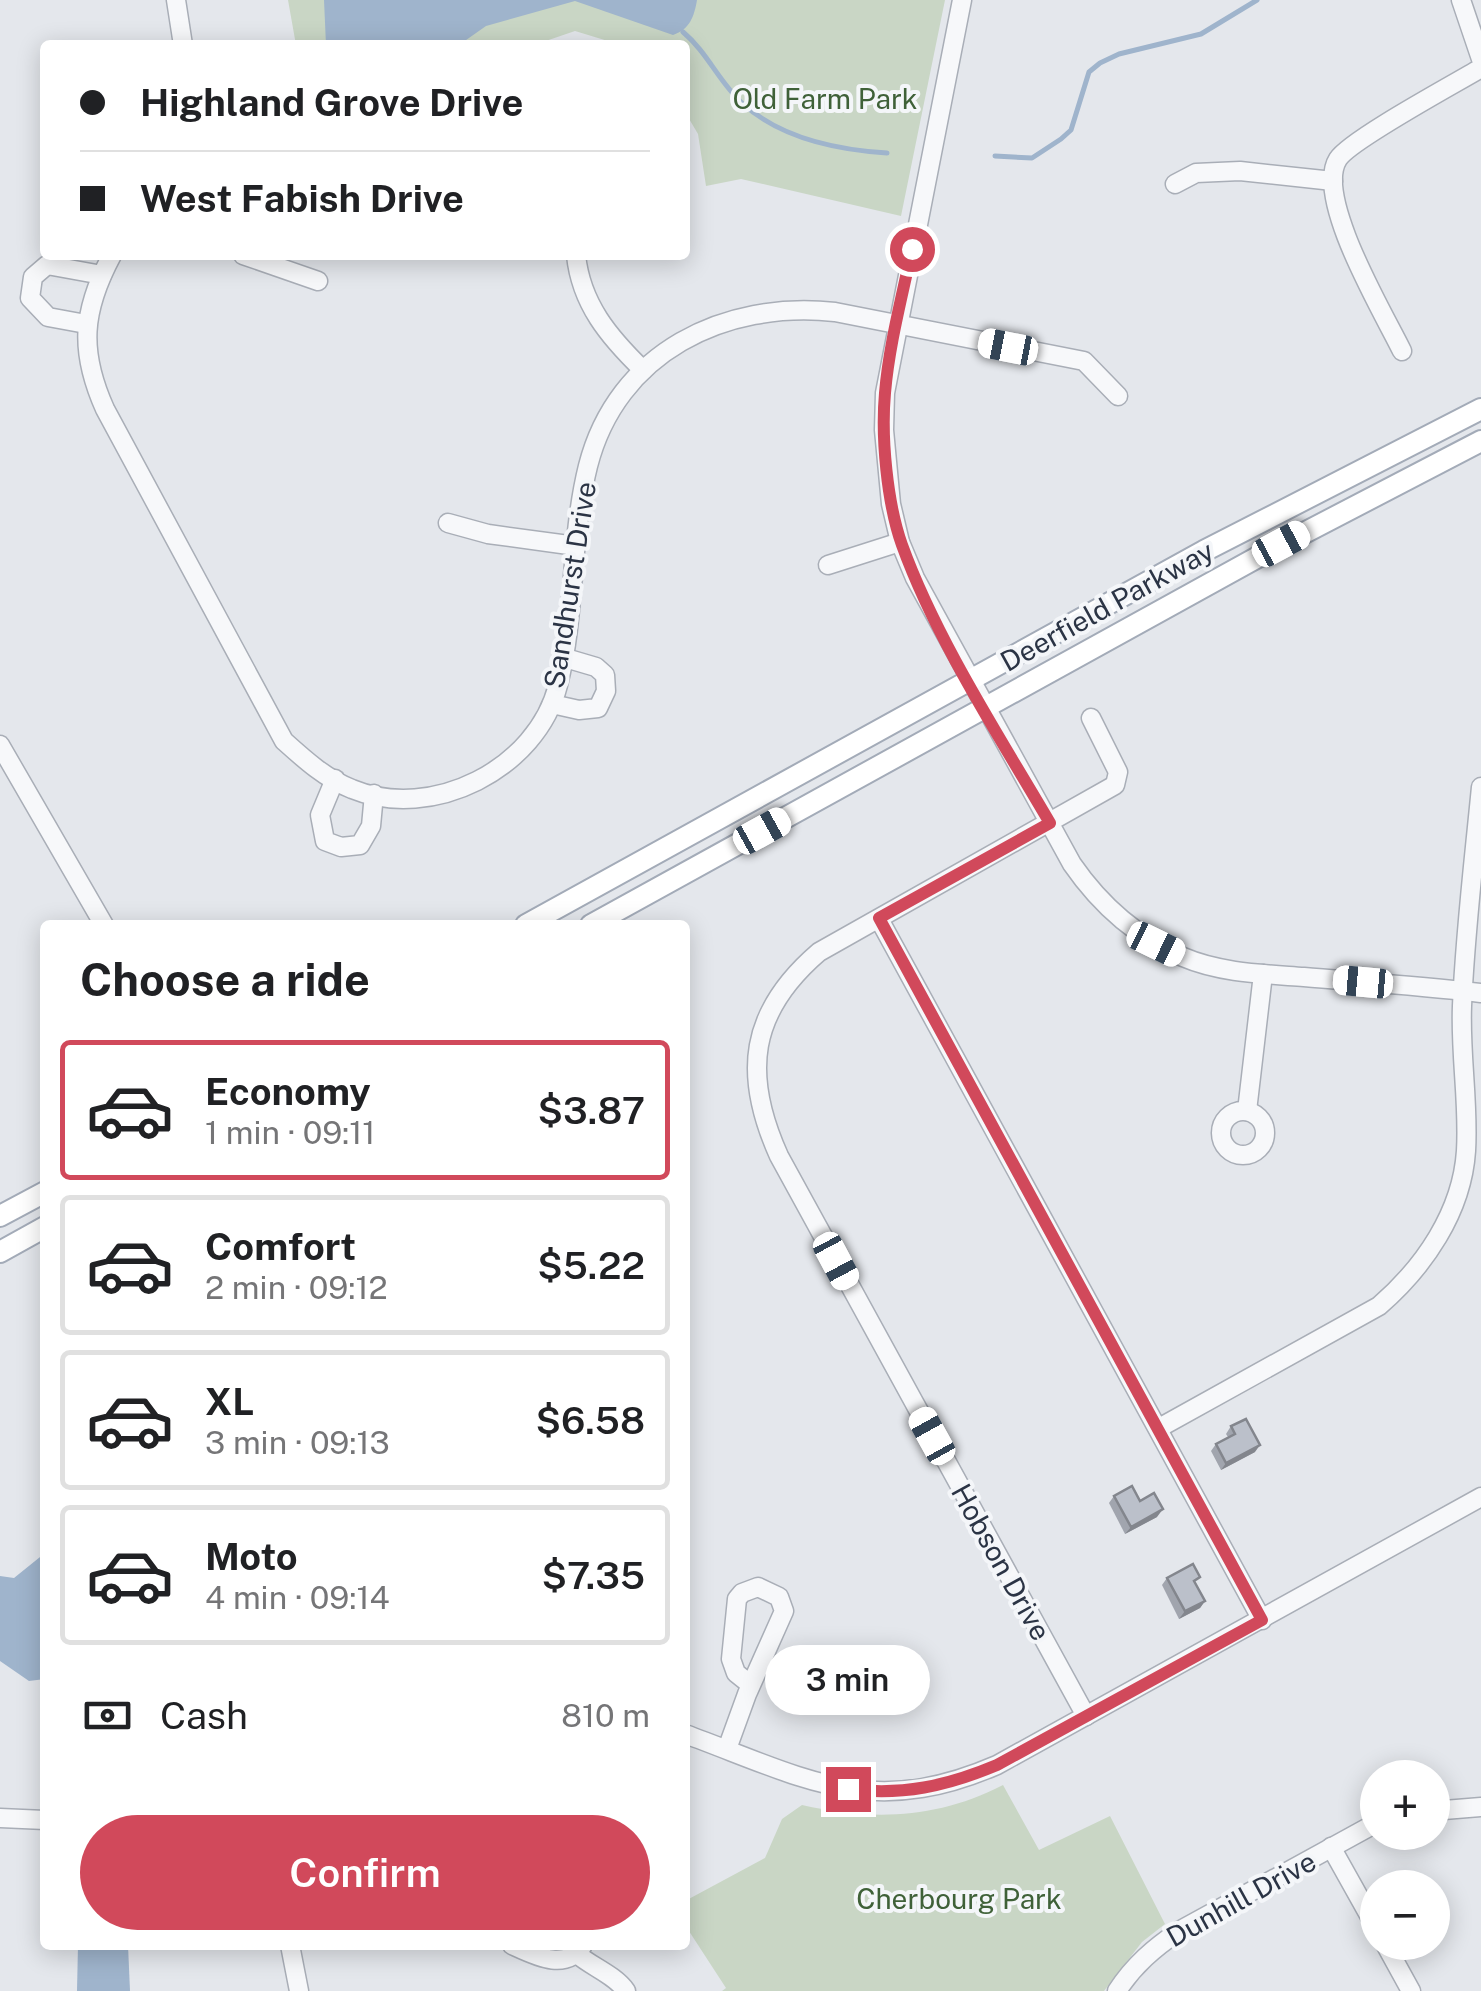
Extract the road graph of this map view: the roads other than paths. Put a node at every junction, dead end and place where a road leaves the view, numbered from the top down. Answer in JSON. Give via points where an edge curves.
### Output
{"nodes":[{"id":1,"x":176,"y":0,"type":"edge"},
{"id":2,"x":962,"y":0,"type":"edge"},
{"id":3,"x":1461,"y":0,"type":"edge"},
{"id":4,"x":182,"y":40,"type":"edge"},
{"id":5,"x":1481,"y":59,"type":"edge"},
{"id":6,"x":1481,"y":68,"type":"edge"},
{"id":7,"x":1333,"y":181,"type":"junction"},
{"id":8,"x":1175,"y":184,"type":"dead end"},
{"id":9,"x":110,"y":260,"type":"edge"},
{"id":10,"x":258,"y":260,"type":"edge"},
{"id":11,"x":577,"y":260,"type":"edge"},
{"id":12,"x":102,"y":275,"type":"junction"},
{"id":13,"x":318,"y":281,"type":"dead end"},
{"id":14,"x":86,"y":324,"type":"junction"},
{"id":15,"x":896,"y":326,"type":"junction"},
{"id":16,"x":1402,"y":351,"type":"dead end"},
{"id":17,"x":643,"y":370,"type":"junction"},
{"id":18,"x":1118,"y":396,"type":"dead end"},
{"id":19,"x":1481,"y":408,"type":"edge"},
{"id":20,"x":1481,"y":441,"type":"edge"},
{"id":21,"x":448,"y":523,"type":"dead end"},
{"id":22,"x":900,"y":542,"type":"junction"},
{"id":23,"x":576,"y":546,"type":"junction"},
{"id":24,"x":828,"y":565,"type":"dead end"},
{"id":25,"x":562,"y":657,"type":"junction"},
{"id":26,"x":970,"y":682,"type":"junction"},
{"id":27,"x":552,"y":704,"type":"junction"},
{"id":28,"x":984,"y":708,"type":"junction"},
{"id":29,"x":1090,"y":718,"type":"dead end"},
{"id":30,"x":0,"y":745,"type":"edge"},
{"id":31,"x":335,"y":780,"type":"junction"},
{"id":32,"x":1481,"y":786,"type":"edge"},
{"id":33,"x":374,"y":794,"type":"junction"},
{"id":34,"x":1050,"y":823,"type":"junction"},
{"id":35,"x":879,"y":918,"type":"junction"},
{"id":36,"x":101,"y":920,"type":"edge"},
{"id":37,"x":535,"y":920,"type":"edge"},
{"id":38,"x":600,"y":920,"type":"edge"},
{"id":39,"x":1263,"y":974,"type":"junction"},
{"id":40,"x":1472,"y":992,"type":"edge"},
{"id":41,"x":1247,"y":1111,"type":"dead end"},
{"id":42,"x":40,"y":1195,"type":"edge"},
{"id":43,"x":0,"y":1216,"type":"edge"},
{"id":44,"x":40,"y":1230,"type":"edge"},
{"id":45,"x":0,"y":1252,"type":"edge"},
{"id":46,"x":1158,"y":1428,"type":"junction"},
{"id":47,"x":1481,"y":1497,"type":"edge"},
{"id":48,"x":1262,"y":1620,"type":"junction"},
{"id":49,"x":751,"y":1685,"type":"junction"},
{"id":50,"x":1086,"y":1716,"type":"junction"},
{"id":51,"x":690,"y":1736,"type":"edge"},
{"id":52,"x":727,"y":1749,"type":"junction"},
{"id":53,"x":1481,"y":1807,"type":"edge"},
{"id":54,"x":1450,"y":1810,"type":"edge"},
{"id":55,"x":0,"y":1818,"type":"edge"},
{"id":56,"x":40,"y":1820,"type":"edge"},
{"id":57,"x":1360,"y":1832,"type":"edge"},
{"id":58,"x":1331,"y":1847,"type":"junction"},
{"id":59,"x":1360,"y":1898,"type":"edge"},
{"id":60,"x":291,"y":1950,"type":"edge"},
{"id":61,"x":526,"y":1950,"type":"edge"},
{"id":62,"x":578,"y":1950,"type":"edge"},
{"id":63,"x":581,"y":1950,"type":"edge"},
{"id":64,"x":1394,"y":1960,"type":"edge"},
{"id":65,"x":299,"y":1991,"type":"edge"},
{"id":66,"x":626,"y":1991,"type":"edge"},
{"id":67,"x":1117,"y":1991,"type":"edge"},
{"id":68,"x":1411,"y":1991,"type":"edge"}],
"edges":[{"from":1,"to":4,"type":"street"},
{"from":2,"to":15,"type":"street"},
{"from":3,"to":5,"type":"street"},
{"from":6,"to":7,"type":"street","via":[[1360,141],[1338,158]]},
{"from":7,"to":8,"type":"street","via":[[1196,173]]},
{"from":7,"to":16,"type":"street","via":[[1335,211]]},
{"from":9,"to":12,"type":"street","name":"Sandhurst Drive"},
{"from":10,"to":13,"type":"street"},
{"from":11,"to":17,"type":"street","via":[[596,316]]},
{"from":12,"to":14,"type":"street","name":"Sandhurst Drive"},
{"from":12,"to":14,"type":"street","via":[[48,265],[33,277],[30,298],[48,317]]},
{"from":14,"to":31,"type":"street","name":"Sandhurst Drive","via":[[92,380],[105,410],[269,716],[284,740]]},
{"from":15,"to":17,"type":"street","name":"Sandhurst Drive","via":[[835,312],[772,310],[695,333]]},
{"from":15,"to":18,"type":"street","name":"Sandhurst Drive","via":[[1084,361]]},
{"from":15,"to":22,"type":"street","via":[[884,430]]},
{"from":17,"to":23,"type":"street","name":"Sandhurst Drive","via":[[596,443]]},
{"from":19,"to":26,"type":"main road","name":"Deerfield Parkway"},
{"from":20,"to":28,"type":"main road","name":"Deerfield Parkway"},
{"from":21,"to":23,"type":"street"},
{"from":22,"to":24,"type":"street"},
{"from":22,"to":26,"type":"street"},
{"from":23,"to":25,"type":"street","name":"Sandhurst Drive"},
{"from":25,"to":27,"type":"street","name":"Sandhurst Drive"},
{"from":25,"to":27,"type":"street","via":[[596,667],[606,691],[598,708]]},
{"from":26,"to":28,"type":"street"},
{"from":26,"to":37,"type":"main road","name":"Deerfield Parkway"},
{"from":27,"to":33,"type":"street","name":"Sandhurst Drive","via":[[529,742],[472,784],[420,798]]},
{"from":28,"to":34,"type":"street"},
{"from":28,"to":38,"type":"main road","name":"Deerfield Parkway"},
{"from":29,"to":34,"type":"street","name":"Hobson Drive","via":[[1118,781]]},
{"from":30,"to":36,"type":"street"},
{"from":31,"to":33,"type":"street","name":"Sandhurst Drive"},
{"from":31,"to":33,"type":"street","via":[[320,815],[325,841],[360,845]]},
{"from":32,"to":40,"type":"street"},
{"from":34,"to":35,"type":"street","name":"Hobson Drive"},
{"from":34,"to":39,"type":"street","via":[[1093,895],[1113,914],[1185,958]]},
{"from":35,"to":46,"type":"street"},
{"from":35,"to":50,"type":"street","name":"Hobson Drive","via":[[819,952],[771,1006],[757,1050],[756,1095],[778,1156]]},
{"from":39,"to":40,"type":"street"},
{"from":39,"to":41,"type":"street"},
{"from":40,"to":46,"type":"street","via":[[1461,1035],[1466,1156],[1452,1207],[1419,1265],[1379,1306]]},
{"from":42,"to":43,"type":"main road"},
{"from":44,"to":45,"type":"main road"},
{"from":46,"to":48,"type":"street"},
{"from":47,"to":48,"type":"street"},
{"from":48,"to":50,"type":"street"},
{"from":49,"to":49,"type":"street","via":[[784,1611],[772,1591],[758,1587],[737,1600],[730,1659]]},
{"from":49,"to":52,"type":"street"},
{"from":50,"to":52,"type":"street","via":[[966,1778],[899,1793],[827,1786]]},
{"from":51,"to":52,"type":"street"},
{"from":53,"to":54,"type":"street"},
{"from":55,"to":56,"type":"street"},
{"from":57,"to":58,"type":"street","name":"Dunhill Drive"},
{"from":58,"to":59,"type":"street"},
{"from":58,"to":67,"type":"street","name":"Dunhill Drive","via":[[1179,1930],[1130,1970]]},
{"from":60,"to":65,"type":"street"},
{"from":61,"to":62,"type":"street","via":[[558,1961]]},
{"from":63,"to":66,"type":"street"},
{"from":64,"to":68,"type":"street"}]}
